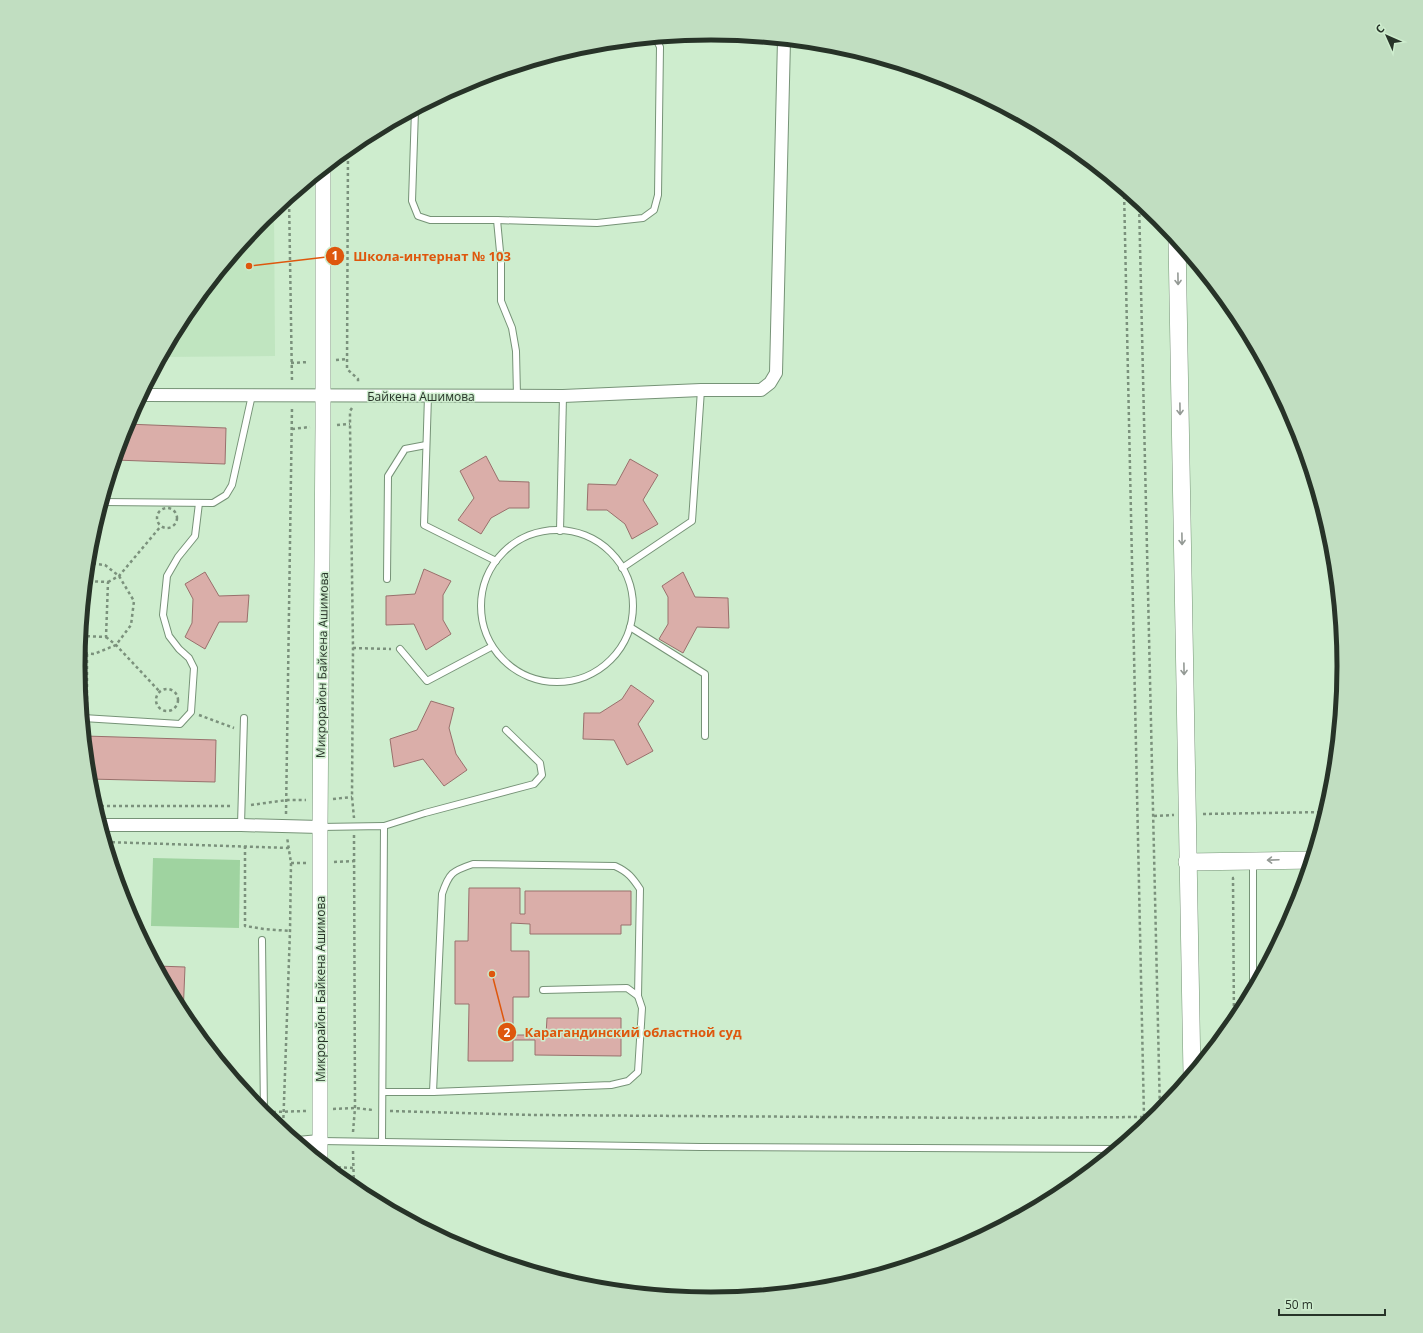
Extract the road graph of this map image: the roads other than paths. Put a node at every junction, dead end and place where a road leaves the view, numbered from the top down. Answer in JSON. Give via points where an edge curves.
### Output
{"nodes":[{"id":1,"x":658,"y":42,"type":"edge"},
{"id":2,"x":784,"y":44,"type":"edge"},
{"id":3,"x":415,"y":115,"type":"edge"},
{"id":4,"x":323,"y":175,"type":"edge"},
{"id":5,"x":496,"y":220,"type":"junction"},
{"id":6,"x":1177,"y":247,"type":"edge"},
{"id":7,"x":701,"y":390,"type":"junction"},
{"id":8,"x":147,"y":395,"type":"edge"},
{"id":9,"x":252,"y":395,"type":"junction"},
{"id":10,"x":324,"y":395,"type":"junction"},
{"id":11,"x":428,"y":396,"type":"junction"},
{"id":12,"x":517,"y":396,"type":"junction"},
{"id":13,"x":563,"y":396,"type":"junction"},
{"id":14,"x":426,"y":444,"type":"junction"},
{"id":15,"x":107,"y":502,"type":"edge"},
{"id":16,"x":199,"y":503,"type":"junction"},
{"id":17,"x":560,"y":531,"type":"junction"},
{"id":18,"x":496,"y":561,"type":"junction"},
{"id":19,"x":622,"y":568,"type":"junction"},
{"id":20,"x":388,"y":579,"type":"dead end"},
{"id":21,"x":630,"y":627,"type":"junction"},
{"id":22,"x":491,"y":647,"type":"junction"},
{"id":23,"x":400,"y":650,"type":"road end"},
{"id":24,"x":87,"y":718,"type":"edge"},
{"id":25,"x":244,"y":718,"type":"dead end"},
{"id":26,"x":506,"y":730,"type":"dead end"},
{"id":27,"x":705,"y":736,"type":"dead end"},
{"id":28,"x":105,"y":825,"type":"edge"},
{"id":29,"x":241,"y":825,"type":"junction"},
{"id":30,"x":384,"y":826,"type":"junction"},
{"id":31,"x":320,"y":827,"type":"junction"},
{"id":32,"x":1253,"y":861,"type":"junction"},
{"id":33,"x":1187,"y":862,"type":"junction"},
{"id":34,"x":1307,"y":862,"type":"edge"},
{"id":35,"x":262,"y":940,"type":"dead end"},
{"id":36,"x":1253,"y":982,"type":"edge"},
{"id":37,"x":542,"y":990,"type":"dead end"},
{"id":38,"x":638,"y":996,"type":"junction"},
{"id":39,"x":1192,"y":1069,"type":"edge"},
{"id":40,"x":383,"y":1092,"type":"junction"},
{"id":41,"x":433,"y":1092,"type":"junction"},
{"id":42,"x":264,"y":1106,"type":"edge"},
{"id":43,"x":319,"y":1141,"type":"junction"},
{"id":44,"x":304,"y":1142,"type":"edge"},
{"id":45,"x":382,"y":1142,"type":"junction"},
{"id":46,"x":1111,"y":1149,"type":"edge"},
{"id":47,"x":320,"y":1156,"type":"edge"}],
"edges":[{"from":1,"to":5,"type":"lane","via":[[660,47],[658,195],[654,210],[643,218],[597,223]]},
{"from":2,"to":7,"type":"street","name":"Байкена Ашимова","via":[[776,373],[770,383],[761,390]]},
{"from":3,"to":5,"type":"lane","via":[[412,201],[418,216],[430,220]]},
{"from":4,"to":10,"type":"street","name":"Микрорайон Байкена Ашимова"},
{"from":5,"to":12,"type":"lane","via":[[501,262],[501,301],[512,328],[516,350]]},
{"from":6,"to":33,"type":"main road","one_way":true},
{"from":7,"to":13,"type":"street","name":"Байкена Ашимова"},
{"from":7,"to":19,"type":"lane","via":[[692,521]]},
{"from":8,"to":9,"type":"street","name":"Байкена Ашимова"},
{"from":9,"to":10,"type":"street","name":"Байкена Ашимова"},
{"from":9,"to":16,"type":"lane","via":[[232,485],[226,495],[212,502]]},
{"from":10,"to":11,"type":"street","name":"Байкена Ашимова"},
{"from":10,"to":31,"type":"street","name":"Микрорайон Байкена Ашимова"},
{"from":11,"to":12,"type":"street","name":"Байкена Ашимова"},
{"from":11,"to":14,"type":"lane"},
{"from":12,"to":13,"type":"street","name":"Байкена Ашимова"},
{"from":13,"to":17,"type":"lane"},
{"from":14,"to":18,"type":"lane","via":[[424,525]]},
{"from":14,"to":20,"type":"lane","via":[[405,449],[388,476]]},
{"from":15,"to":16,"type":"lane"},
{"from":16,"to":24,"type":"lane","via":[[195,536],[167,576],[163,615],[169,636],[189,658],[194,668],[191,712],[180,724]]},
{"from":17,"to":18,"type":"lane","via":[[546,530],[522,538],[501,553]]},
{"from":17,"to":19,"type":"lane","via":[[571,531],[595,540],[614,556]]},
{"from":18,"to":22,"type":"lane","via":[[487,574],[480,598],[482,623]]},
{"from":19,"to":21,"type":"lane","via":[[628,577],[633,602]]},
{"from":21,"to":22,"type":"lane","via":[[620,650],[602,668],[580,679],[555,683],[530,678],[508,666]]},
{"from":21,"to":27,"type":"lane","via":[[706,674]]},
{"from":22,"to":23,"type":"lane","via":[[427,681]]},
{"from":25,"to":29,"type":"lane"},
{"from":26,"to":30,"type":"lane","via":[[540,763],[542,775],[534,784]]},
{"from":28,"to":29,"type":"street"},
{"from":29,"to":31,"type":"street"},
{"from":30,"to":31,"type":"lane"},
{"from":30,"to":40,"type":"lane"},
{"from":31,"to":43,"type":"street","name":"Микрорайон Байкена Ашимова"},
{"from":32,"to":33,"type":"main road"},
{"from":34,"to":32,"type":"main road","one_way":true},
{"from":32,"to":36,"type":"lane"},
{"from":33,"to":39,"type":"main road"},
{"from":35,"to":42,"type":"lane"},
{"from":37,"to":38,"type":"lane","via":[[627,988]]},
{"from":38,"to":41,"type":"lane","via":[[642,1008],[638,1072],[628,1081],[612,1084]]},
{"from":38,"to":41,"type":"lane","via":[[640,889],[627,872],[615,866],[473,864],[457,869],[447,879],[442,894]]},
{"from":40,"to":41,"type":"lane"},
{"from":40,"to":45,"type":"lane"},
{"from":43,"to":44,"type":"street"},
{"from":43,"to":45,"type":"lane"},
{"from":43,"to":47,"type":"street","name":"Микрорайон Байкена Ашимова"},
{"from":45,"to":46,"type":"lane","via":[[707,1148]]}]}
